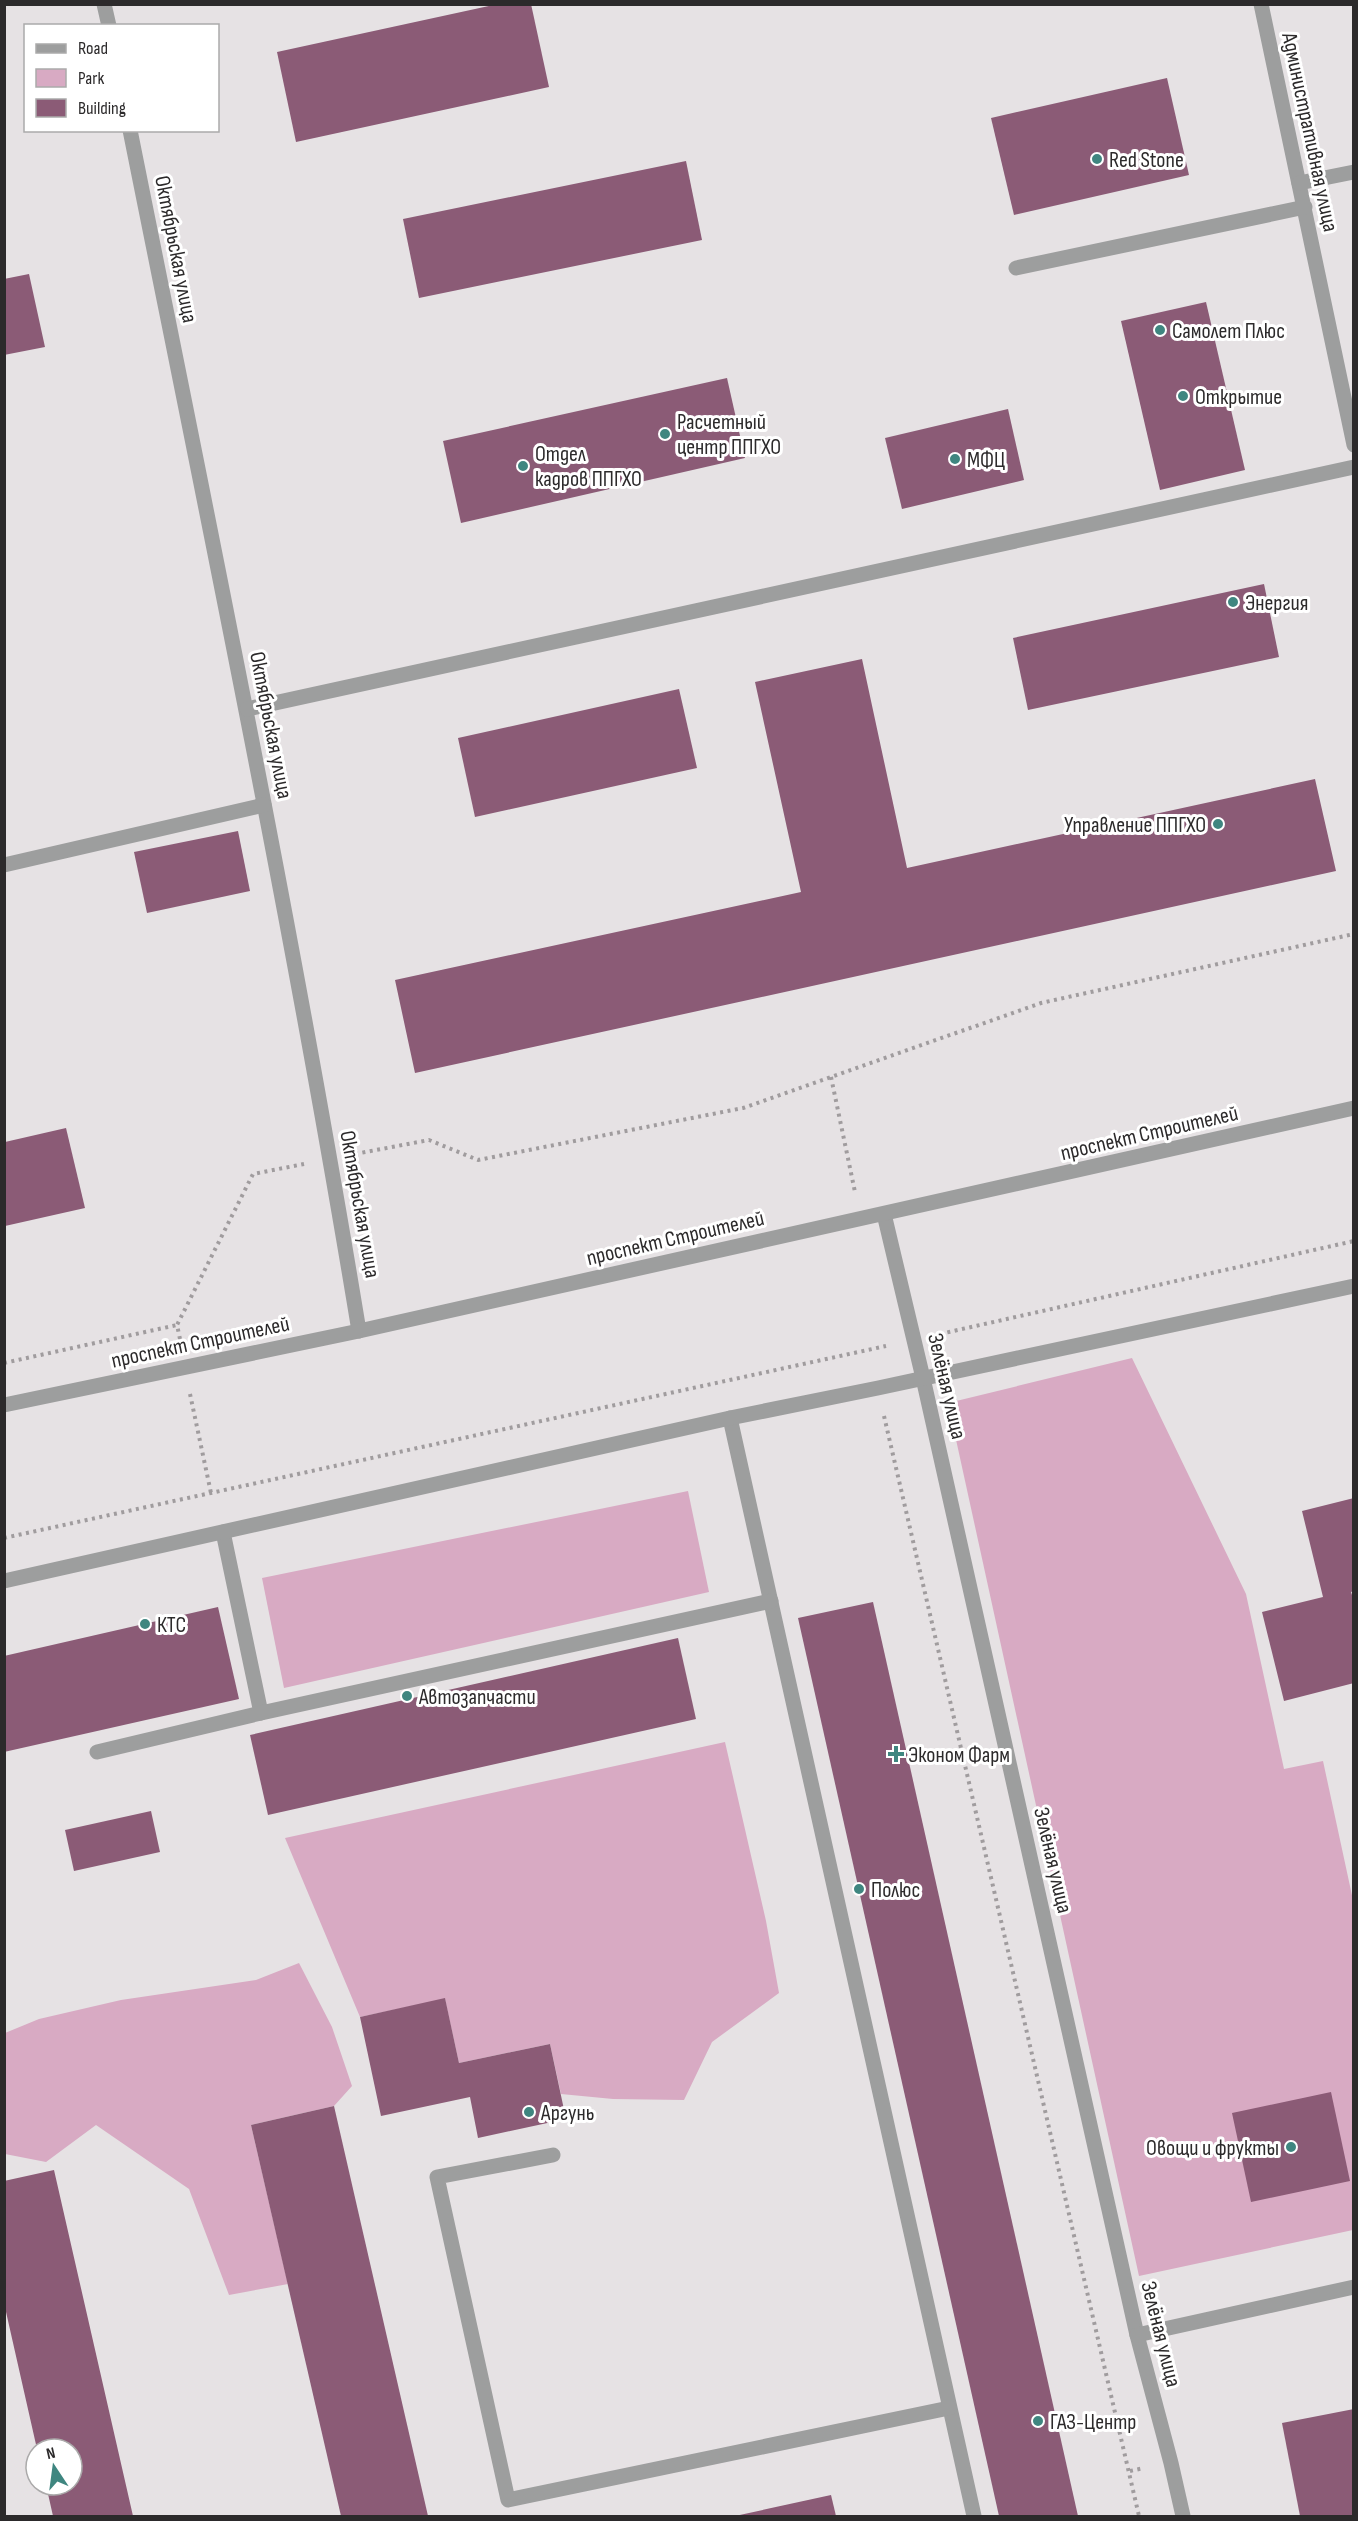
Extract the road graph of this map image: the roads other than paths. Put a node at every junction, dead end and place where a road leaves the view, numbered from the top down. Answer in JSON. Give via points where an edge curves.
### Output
{"nodes":[{"id":1,"x":104,"y":4,"type":"edge"},
{"id":2,"x":1261,"y":4,"type":"edge"},
{"id":3,"x":109,"y":24,"type":"edge"},
{"id":4,"x":130,"y":132,"type":"edge"},
{"id":5,"x":1353,"y":172,"type":"edge"},
{"id":6,"x":1299,"y":183,"type":"junction"},
{"id":7,"x":1305,"y":207,"type":"junction"},
{"id":8,"x":1016,"y":268,"type":"dead end"},
{"id":9,"x":1353,"y":445,"type":"edge"},
{"id":10,"x":1353,"y":467,"type":"edge"},
{"id":11,"x":247,"y":709,"type":"junction"},
{"id":12,"x":264,"y":805,"type":"junction"},
{"id":13,"x":4,"y":865,"type":"edge"},
{"id":14,"x":1353,"y":1108,"type":"edge"},
{"id":15,"x":884,"y":1214,"type":"junction"},
{"id":16,"x":1353,"y":1286,"type":"edge"},
{"id":17,"x":359,"y":1330,"type":"junction"},
{"id":18,"x":923,"y":1378,"type":"junction"},
{"id":19,"x":4,"y":1405,"type":"edge"},
{"id":20,"x":730,"y":1418,"type":"junction"},
{"id":21,"x":223,"y":1532,"type":"junction"},
{"id":22,"x":4,"y":1581,"type":"edge"},
{"id":23,"x":771,"y":1601,"type":"junction"},
{"id":24,"x":261,"y":1713,"type":"junction"},
{"id":25,"x":97,"y":1752,"type":"dead end"},
{"id":26,"x":553,"y":2155,"type":"dead end"},
{"id":27,"x":1353,"y":2287,"type":"edge"},
{"id":28,"x":1137,"y":2335,"type":"junction"},
{"id":29,"x":949,"y":2408,"type":"junction"},
{"id":30,"x":974,"y":2517,"type":"edge"},
{"id":31,"x":1183,"y":2517,"type":"edge"}],
"edges":[{"from":1,"to":3,"type":"street"},
{"from":2,"to":6,"type":"street","name":"Административная улица"},
{"from":4,"to":11,"type":"street","name":"Октябрьская улица"},
{"from":5,"to":6,"type":"street"},
{"from":6,"to":7,"type":"street","name":"Административная улица"},
{"from":7,"to":8,"type":"street"},
{"from":7,"to":9,"type":"street","name":"Административная улица"},
{"from":10,"to":11,"type":"street"},
{"from":11,"to":12,"type":"street","name":"Октябрьская улица"},
{"from":12,"to":13,"type":"street"},
{"from":12,"to":17,"type":"street","name":"Октябрьская улица","via":[[331,1158]]},
{"from":14,"to":15,"type":"street","name":"проспект Строителей"},
{"from":15,"to":17,"type":"street","name":"проспект Строителей"},
{"from":15,"to":18,"type":"street","name":"Зелёная улица"},
{"from":16,"to":18,"type":"street"},
{"from":17,"to":19,"type":"street","name":"проспект Строителей"},
{"from":18,"to":20,"type":"street"},
{"from":18,"to":28,"type":"street","name":"Зелёная улица"},
{"from":20,"to":21,"type":"street"},
{"from":20,"to":23,"type":"street"},
{"from":21,"to":22,"type":"street"},
{"from":21,"to":24,"type":"street"},
{"from":23,"to":24,"type":"street"},
{"from":23,"to":29,"type":"street"},
{"from":24,"to":25,"type":"street"},
{"from":26,"to":29,"type":"street","via":[[437,2177],[508,2500]]},
{"from":27,"to":28,"type":"street"},
{"from":28,"to":31,"type":"street","name":"Зелёная улица"},
{"from":29,"to":30,"type":"street"}]}
